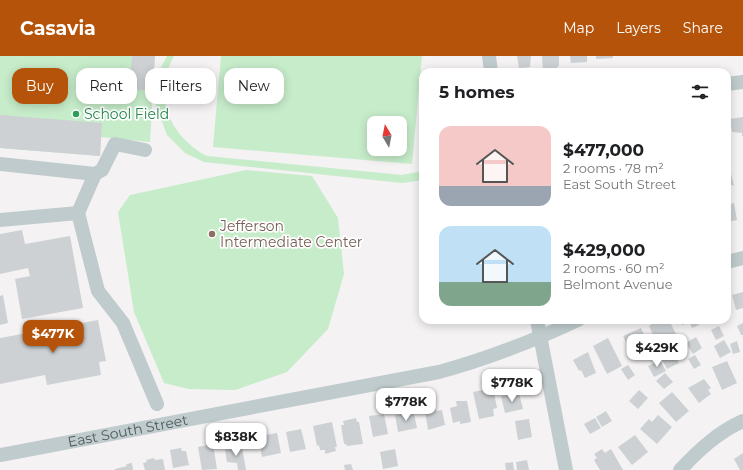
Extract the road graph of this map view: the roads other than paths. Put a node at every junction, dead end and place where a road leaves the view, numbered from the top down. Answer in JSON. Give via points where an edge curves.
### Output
{"nodes":[{"id":1,"x":489,"y":56,"type":"edge"},
{"id":2,"x":491,"y":68,"type":"edge"},
{"id":3,"x":743,"y":82,"type":"edge"},
{"id":4,"x":731,"y":84,"type":"edge"},
{"id":5,"x":145,"y":150,"type":"dead end"},
{"id":6,"x":0,"y":164,"type":"edge"},
{"id":7,"x":95,"y":174,"type":"junction"},
{"id":8,"x":78,"y":213,"type":"junction"},
{"id":9,"x":0,"y":220,"type":"edge"},
{"id":10,"x":743,"y":258,"type":"edge"},
{"id":11,"x":731,"y":261,"type":"edge"},
{"id":12,"x":538,"y":324,"type":"edge"},
{"id":13,"x":569,"y":324,"type":"edge"},
{"id":14,"x":541,"y":337,"type":"junction"},
{"id":15,"x":157,"y":404,"type":"dead end"},
{"id":16,"x":743,"y":421,"type":"edge"},
{"id":17,"x":0,"y":455,"type":"edge"},
{"id":18,"x":566,"y":470,"type":"edge"},
{"id":19,"x":680,"y":470,"type":"edge"}],
"edges":[{"from":1,"to":2,"type":"street"},
{"from":3,"to":4,"type":"street"},
{"from":5,"to":7,"type":"street","via":[[115,144],[102,170]]},
{"from":6,"to":7,"type":"street"},
{"from":7,"to":8,"type":"street"},
{"from":8,"to":9,"type":"street"},
{"from":8,"to":15,"type":"street","via":[[98,291],[123,322]]},
{"from":10,"to":11,"type":"street"},
{"from":12,"to":14,"type":"street"},
{"from":13,"to":14,"type":"street","name":"East South Street"},
{"from":14,"to":17,"type":"street","name":"East South Street","via":[[474,363],[439,372]]},
{"from":14,"to":18,"type":"street"},
{"from":16,"to":19,"type":"street","via":[[731,426],[706,444]]}]}
